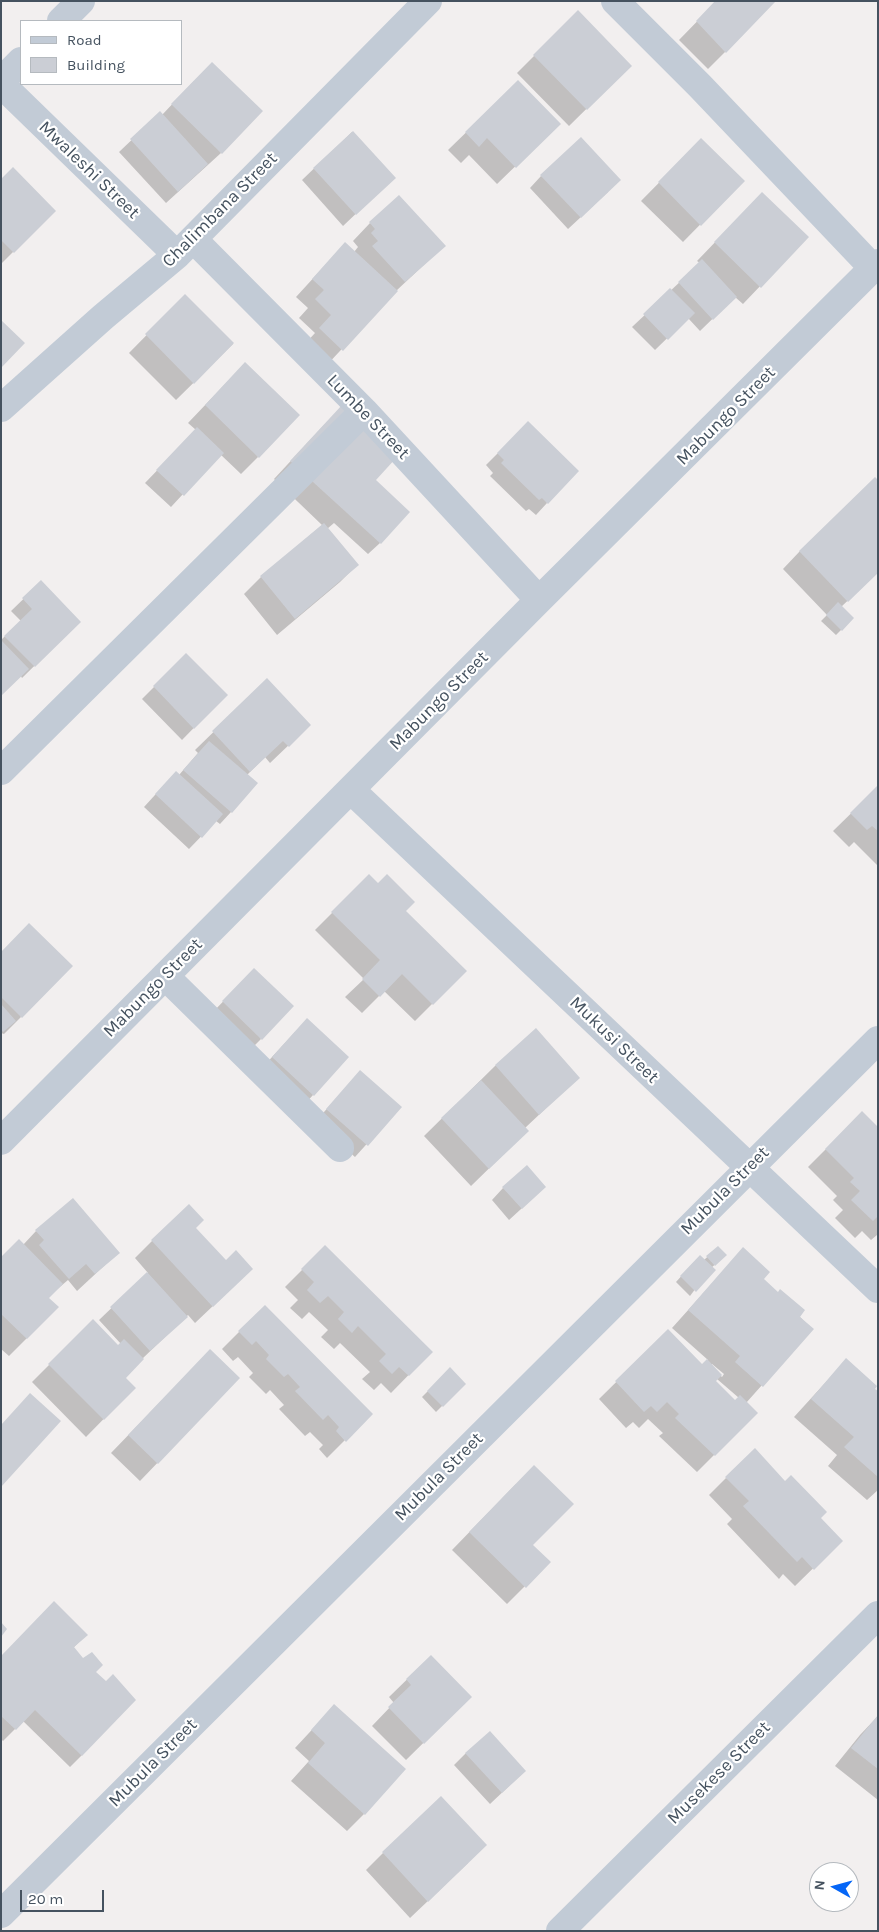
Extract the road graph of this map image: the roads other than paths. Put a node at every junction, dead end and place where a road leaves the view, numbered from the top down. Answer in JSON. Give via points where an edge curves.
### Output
{"nodes":[{"id":1,"x":81,"y":1,"type":"edge"},
{"id":2,"x":428,"y":1,"type":"edge"},
{"id":3,"x":615,"y":1,"type":"edge"},
{"id":4,"x":62,"y":20,"type":"edge"},
{"id":5,"x":20,"y":62,"type":"edge"},
{"id":6,"x":1,"y":83,"type":"edge"},
{"id":7,"x":185,"y":247,"type":"junction"},
{"id":8,"x":875,"y":266,"type":"edge"},
{"id":9,"x":1,"y":408,"type":"edge"},
{"id":10,"x":364,"y":411,"type":"junction"},
{"id":11,"x":539,"y":600,"type":"junction"},
{"id":12,"x":1,"y":771,"type":"edge"},
{"id":13,"x":350,"y":790,"type":"junction"},
{"id":14,"x":165,"y":976,"type":"junction"},
{"id":15,"x":878,"y":1040,"type":"edge"},
{"id":16,"x":1,"y":1141,"type":"edge"},
{"id":17,"x":340,"y":1148,"type":"dead end"},
{"id":18,"x":748,"y":1168,"type":"junction"},
{"id":19,"x":878,"y":1289,"type":"edge"},
{"id":20,"x":878,"y":1615,"type":"edge"},
{"id":21,"x":1,"y":1914,"type":"edge"},
{"id":22,"x":560,"y":1931,"type":"edge"}],
"edges":[{"from":1,"to":4,"type":"street"},
{"from":2,"to":7,"type":"street","name":"Chalimbana Street"},
{"from":3,"to":8,"type":"street"},
{"from":5,"to":6,"type":"street"},
{"from":6,"to":7,"type":"street","name":"Mwaleshi Street"},
{"from":7,"to":9,"type":"street","name":"Chalimbana Street"},
{"from":7,"to":10,"type":"street","name":"Lumbe Street"},
{"from":8,"to":11,"type":"street","name":"Mabungo Street"},
{"from":10,"to":11,"type":"street","name":"Lumbe Street"},
{"from":10,"to":12,"type":"street"},
{"from":11,"to":13,"type":"street","name":"Mabungo Street"},
{"from":13,"to":14,"type":"street","name":"Mabungo Street"},
{"from":13,"to":18,"type":"street","name":"Mukusi Street"},
{"from":14,"to":16,"type":"street","name":"Mabungo Street"},
{"from":14,"to":17,"type":"street"},
{"from":15,"to":18,"type":"street","name":"Mubula Street"},
{"from":18,"to":19,"type":"street","name":"Mukusi Street"},
{"from":18,"to":21,"type":"street","name":"Mubula Street"},
{"from":20,"to":22,"type":"street","name":"Musekese Street"}]}
